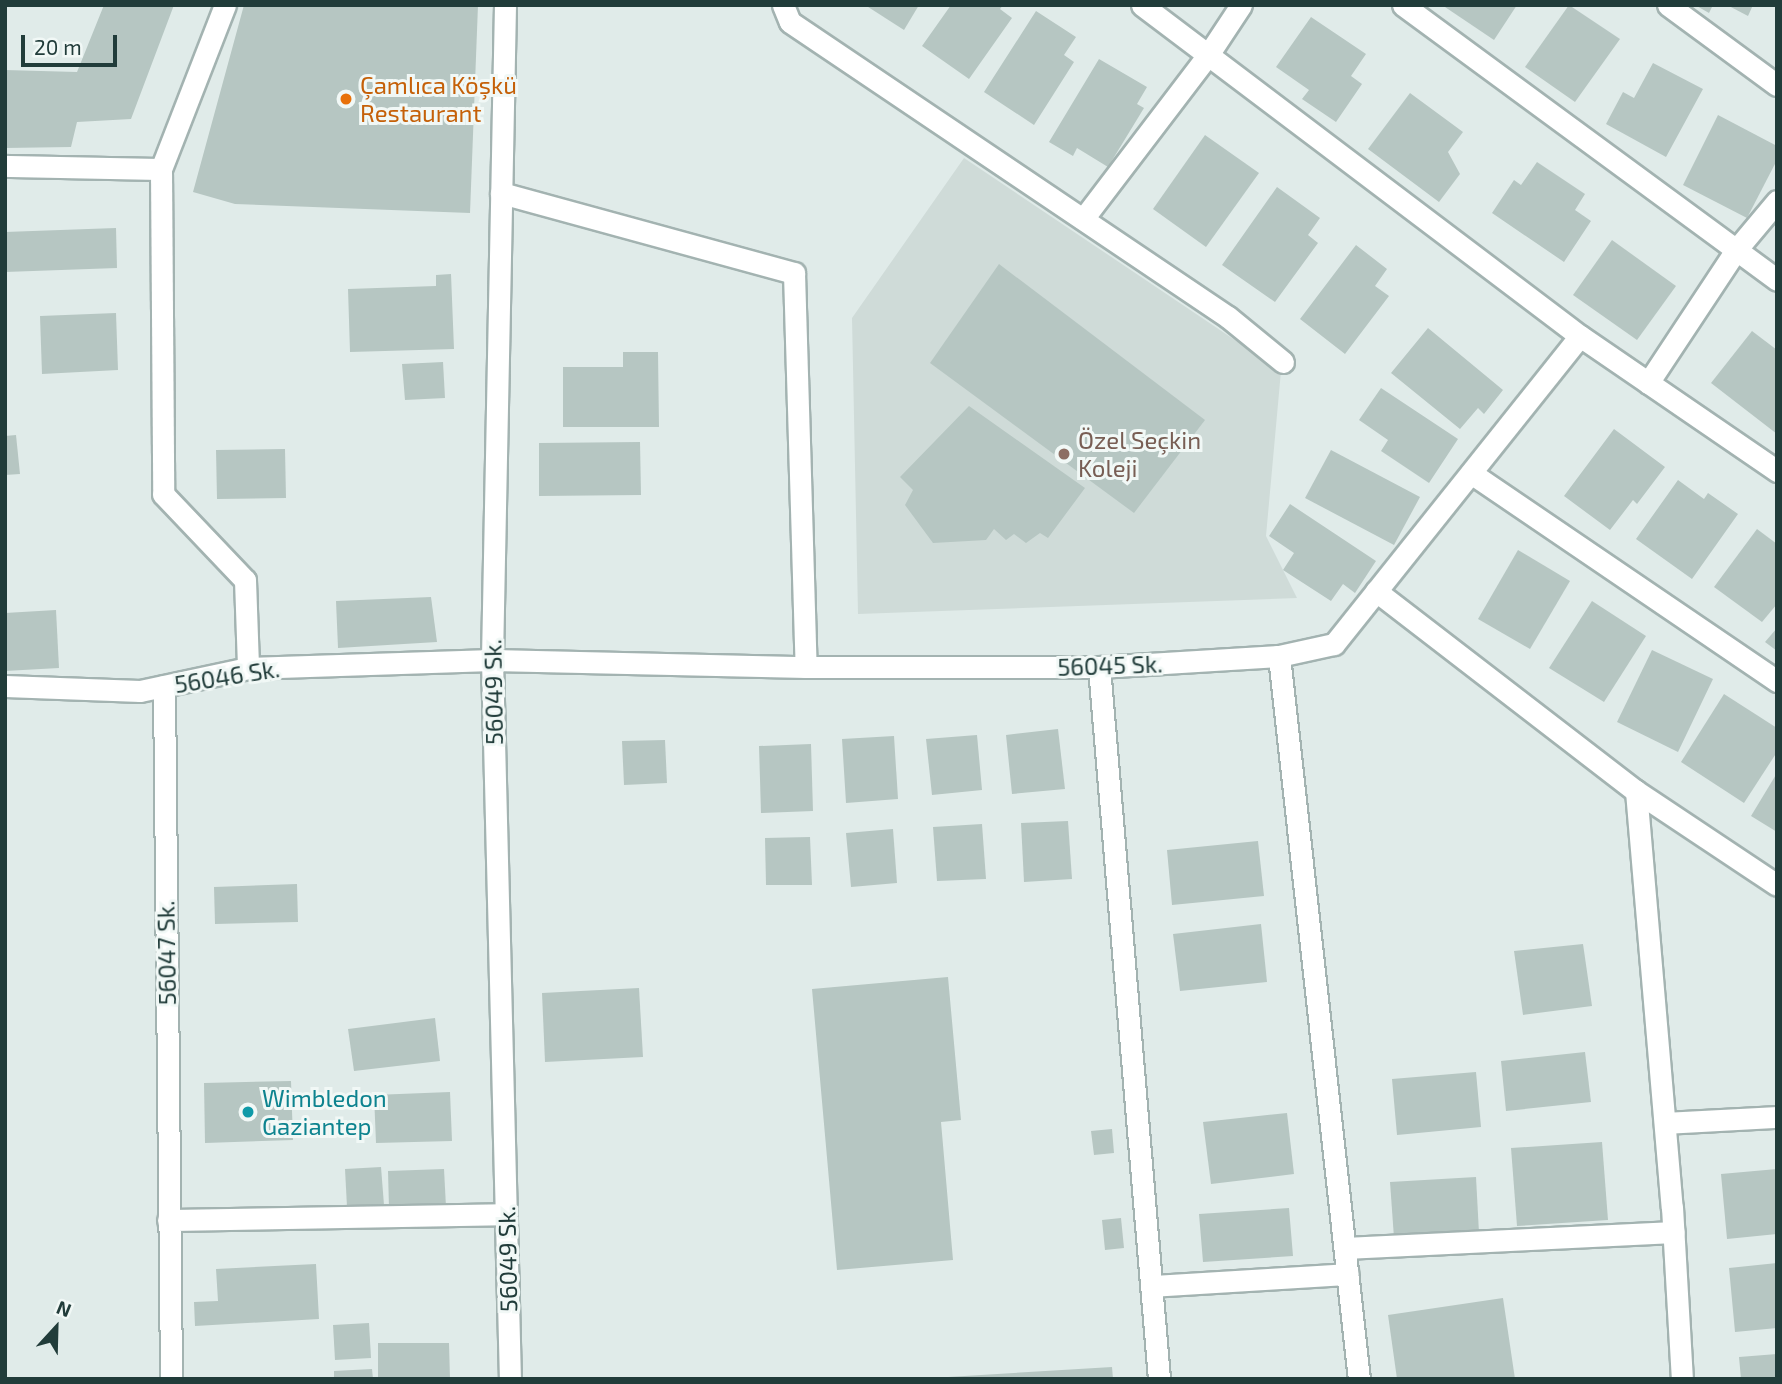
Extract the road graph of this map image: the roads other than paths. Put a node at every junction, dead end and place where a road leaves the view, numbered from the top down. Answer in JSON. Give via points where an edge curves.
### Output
{"nodes":[{"id":1,"x":225,"y":5,"type":"edge"},
{"id":2,"x":505,"y":5,"type":"edge"},
{"id":3,"x":783,"y":5,"type":"edge"},
{"id":4,"x":1142,"y":5,"type":"edge"},
{"id":5,"x":1241,"y":5,"type":"edge"},
{"id":6,"x":1403,"y":5,"type":"edge"},
{"id":7,"x":1668,"y":5,"type":"edge"},
{"id":8,"x":1208,"y":55,"type":"junction"},
{"id":9,"x":1777,"y":85,"type":"edge"},
{"id":10,"x":5,"y":166,"type":"edge"},
{"id":11,"x":161,"y":169,"type":"junction"},
{"id":12,"x":501,"y":193,"type":"junction"},
{"id":13,"x":1777,"y":201,"type":"edge"},
{"id":14,"x":1083,"y":219,"type":"junction"},
{"id":15,"x":1736,"y":250,"type":"junction"},
{"id":16,"x":1777,"y":280,"type":"edge"},
{"id":17,"x":1580,"y":336,"type":"junction"},
{"id":18,"x":1283,"y":362,"type":"dead end"},
{"id":19,"x":1648,"y":383,"type":"junction"},
{"id":20,"x":1777,"y":471,"type":"edge"},
{"id":21,"x":1471,"y":473,"type":"junction"},
{"id":22,"x":1376,"y":591,"type":"junction"},
{"id":23,"x":1279,"y":656,"type":"junction"},
{"id":24,"x":492,"y":660,"type":"junction"},
{"id":25,"x":806,"y":667,"type":"junction"},
{"id":26,"x":1099,"y":667,"type":"junction"},
{"id":27,"x":248,"y":668,"type":"junction"},
{"id":28,"x":1777,"y":681,"type":"edge"},
{"id":29,"x":5,"y":686,"type":"edge"},
{"id":30,"x":164,"y":686,"type":"junction"},
{"id":31,"x":1636,"y":791,"type":"junction"},
{"id":32,"x":1777,"y":885,"type":"edge"},
{"id":33,"x":1777,"y":1117,"type":"edge"},
{"id":34,"x":1665,"y":1123,"type":"junction"},
{"id":35,"x":506,"y":1214,"type":"junction"},
{"id":36,"x":168,"y":1220,"type":"junction"},
{"id":37,"x":1674,"y":1232,"type":"junction"},
{"id":38,"x":1345,"y":1248,"type":"junction"},
{"id":39,"x":1348,"y":1274,"type":"junction"},
{"id":40,"x":1152,"y":1286,"type":"junction"},
{"id":41,"x":171,"y":1379,"type":"edge"},
{"id":42,"x":510,"y":1379,"type":"edge"},
{"id":43,"x":1159,"y":1379,"type":"edge"},
{"id":44,"x":1359,"y":1379,"type":"edge"},
{"id":45,"x":1682,"y":1379,"type":"edge"}],
"edges":[{"from":1,"to":11,"type":"street"},
{"from":2,"to":12,"type":"street","name":"56049 Sk."},
{"from":3,"to":14,"type":"street","via":[[790,22]]},
{"from":4,"to":8,"type":"street"},
{"from":5,"to":8,"type":"street"},
{"from":6,"to":15,"type":"street"},
{"from":7,"to":9,"type":"street"},
{"from":8,"to":14,"type":"street"},
{"from":8,"to":17,"type":"street"},
{"from":10,"to":11,"type":"street"},
{"from":11,"to":27,"type":"street","via":[[163,494],[245,580]]},
{"from":12,"to":24,"type":"street","name":"56049 Sk."},
{"from":12,"to":25,"type":"street","via":[[793,273]]},
{"from":13,"to":15,"type":"street"},
{"from":14,"to":18,"type":"street","via":[[1228,317]]},
{"from":15,"to":16,"type":"street"},
{"from":15,"to":19,"type":"street"},
{"from":17,"to":19,"type":"street"},
{"from":17,"to":21,"type":"street","name":"56045 Sk."},
{"from":19,"to":20,"type":"street"},
{"from":21,"to":22,"type":"street","name":"56045 Sk."},
{"from":21,"to":28,"type":"street"},
{"from":22,"to":23,"type":"street","name":"56045 Sk.","via":[[1334,644]]},
{"from":22,"to":31,"type":"street"},
{"from":23,"to":26,"type":"street","name":"56045 Sk."},
{"from":23,"to":38,"type":"street"},
{"from":24,"to":25,"type":"street","name":"56045 Sk."},
{"from":24,"to":27,"type":"street","name":"56046 Sk."},
{"from":24,"to":35,"type":"street","name":"56049 Sk."},
{"from":25,"to":26,"type":"street","name":"56045 Sk."},
{"from":26,"to":40,"type":"street"},
{"from":27,"to":30,"type":"street","name":"56046 Sk."},
{"from":29,"to":30,"type":"street","name":"56046 Sk.","via":[[140,691]]},
{"from":30,"to":36,"type":"street","name":"56047 Sk."},
{"from":31,"to":32,"type":"street"},
{"from":31,"to":34,"type":"street"},
{"from":33,"to":34,"type":"street"},
{"from":34,"to":37,"type":"street"},
{"from":35,"to":36,"type":"street"},
{"from":35,"to":42,"type":"street","name":"56049 Sk."},
{"from":36,"to":41,"type":"street","name":"56047 Sk."},
{"from":37,"to":38,"type":"street"},
{"from":37,"to":45,"type":"street"},
{"from":38,"to":39,"type":"street"},
{"from":39,"to":40,"type":"street"},
{"from":39,"to":44,"type":"street"},
{"from":40,"to":43,"type":"street"}]}
